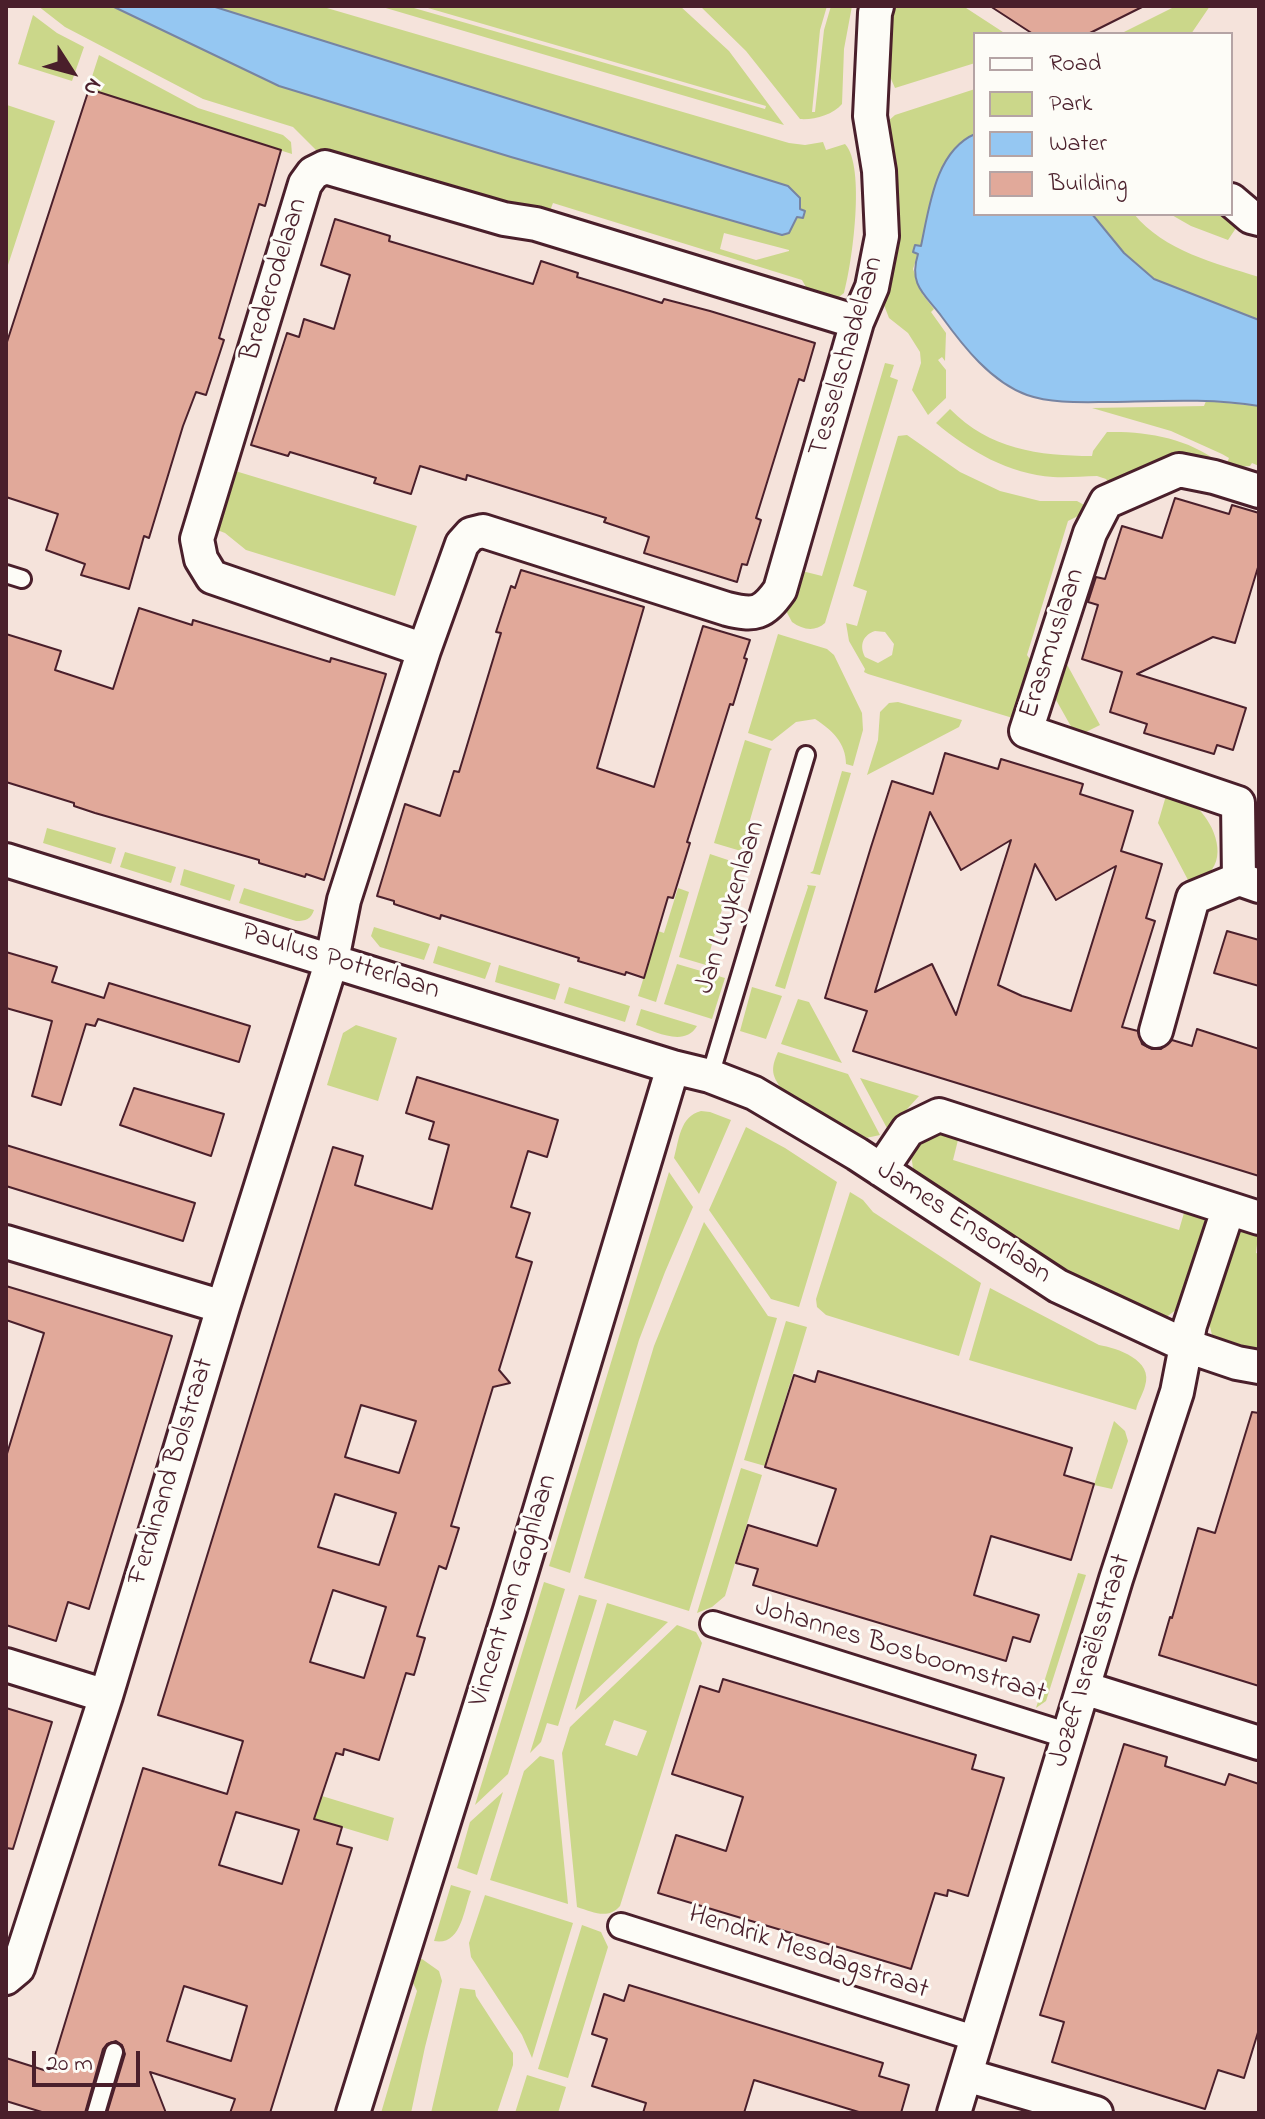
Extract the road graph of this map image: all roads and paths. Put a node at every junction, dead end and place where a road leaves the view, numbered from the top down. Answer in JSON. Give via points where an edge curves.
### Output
{"nodes":[{"id":1,"x":877,"y":6,"type":"edge"},
{"id":2,"x":1233,"y":202,"type":"edge"},
{"id":3,"x":1259,"y":219,"type":"edge"},
{"id":4,"x":857,"y":322,"type":"junction"},
{"id":5,"x":1259,"y":491,"type":"edge"},
{"id":6,"x":424,"y":650,"type":"junction"},
{"id":7,"x":806,"y":755,"type":"dead end"},
{"id":8,"x":1248,"y":796,"type":"edge"},
{"id":9,"x":6,"y":860,"type":"edge"},
{"id":10,"x":1249,"y":882,"type":"edge"},
{"id":11,"x":332,"y":960,"type":"junction"},
{"id":12,"x":1156,"y":1031,"type":"dead end"},
{"id":13,"x":673,"y":1067,"type":"junction"},
{"id":14,"x":710,"y":1076,"type":"junction"},
{"id":15,"x":881,"y":1170,"type":"junction"},
{"id":16,"x":1228,"y":1210,"type":"junction"},
{"id":17,"x":1259,"y":1218,"type":"edge"},
{"id":18,"x":6,"y":1242,"type":"edge"},
{"id":19,"x":223,"y":1307,"type":"junction"},
{"id":20,"x":1187,"y":1346,"type":"junction"},
{"id":21,"x":1259,"y":1367,"type":"edge"},
{"id":22,"x":713,"y":1624,"type":"dead end"},
{"id":23,"x":6,"y":1665,"type":"edge"},
{"id":24,"x":1084,"y":1688,"type":"junction"},
{"id":25,"x":106,"y":1696,"type":"junction"},
{"id":26,"x":1069,"y":1736,"type":"junction"},
{"id":27,"x":1259,"y":1743,"type":"edge"},
{"id":28,"x":621,"y":1926,"type":"dead end"},
{"id":29,"x":6,"y":1978,"type":"edge"},
{"id":30,"x":977,"y":2039,"type":"junction"},
{"id":31,"x":114,"y":2052,"type":"dead end"},
{"id":32,"x":966,"y":2075,"type":"junction"},
{"id":33,"x":96,"y":2113,"type":"edge"},
{"id":34,"x":353,"y":2113,"type":"edge"},
{"id":35,"x":954,"y":2113,"type":"edge"},
{"id":36,"x":1096,"y":2113,"type":"edge"}],
"edges":[{"from":1,"to":4,"type":"street","name":"Tesselschadelaan","via":[[870,116],[882,236],[872,287]]},
{"from":2,"to":3,"type":"street"},
{"from":4,"to":6,"type":"street","name":"Tesselschadelaan","via":[[780,590],[759,612],[727,609],[483,531],[462,544]]},
{"from":4,"to":6,"type":"street","name":"Brederodelaan","via":[[536,224],[325,167],[313,173],[305,184],[197,539],[201,559],[212,577]]},
{"from":5,"to":8,"type":"street","name":"Erasmuslaan","via":[[1179,470],[1106,502],[1090,533],[1026,731]]},
{"from":6,"to":11,"type":"street","via":[[344,900]]},
{"from":7,"to":14,"type":"lane","name":"Jan Luykenlaan"},
{"from":8,"to":10,"type":"street","name":"Erasmuslaan"},
{"from":9,"to":11,"type":"street","name":"Paulus Potterlaan"},
{"from":10,"to":12,"type":"street","name":"Erasmuslaan","via":[[1193,898]]},
{"from":11,"to":13,"type":"street","name":"Paulus Potterlaan"},
{"from":11,"to":19,"type":"street","name":"Ferdinand Bolstraat"},
{"from":13,"to":14,"type":"street","name":"James Ensorlaan"},
{"from":13,"to":34,"type":"street","name":"Vincent van Goghlaan"},
{"from":14,"to":15,"type":"street","name":"James Ensorlaan","via":[[754,1093]]},
{"from":15,"to":16,"type":"street","via":[[908,1130],[939,1115]]},
{"from":15,"to":20,"type":"street","name":"James Ensorlaan","via":[[1058,1286]]},
{"from":16,"to":17,"type":"street"},
{"from":16,"to":20,"type":"street","name":"Jozef Israëlsstraat"},
{"from":18,"to":19,"type":"street"},
{"from":19,"to":25,"type":"street","name":"Ferdinand Bolstraat"},
{"from":20,"to":21,"type":"street","name":"James Ensorlaan"},
{"from":20,"to":24,"type":"street","name":"Jozef Israëlsstraat"},
{"from":22,"to":26,"type":"street","name":"Johannes Bosboomstraat"},
{"from":23,"to":25,"type":"street"},
{"from":24,"to":26,"type":"street","name":"Jozef Israëlsstraat"},
{"from":24,"to":27,"type":"street"},
{"from":25,"to":29,"type":"street","name":"Ferdinand Bolstraat","via":[[18,1968]]},
{"from":26,"to":30,"type":"street","name":"Jozef Israëlsstraat"},
{"from":28,"to":30,"type":"street","name":"Hendrik Mesdagstraat"},
{"from":30,"to":32,"type":"street","name":"Jozef Israëlsstraat"},
{"from":31,"to":33,"type":"lane"},
{"from":32,"to":35,"type":"street","name":"Jozef Israëlsstraat"},
{"from":32,"to":36,"type":"street"}]}
